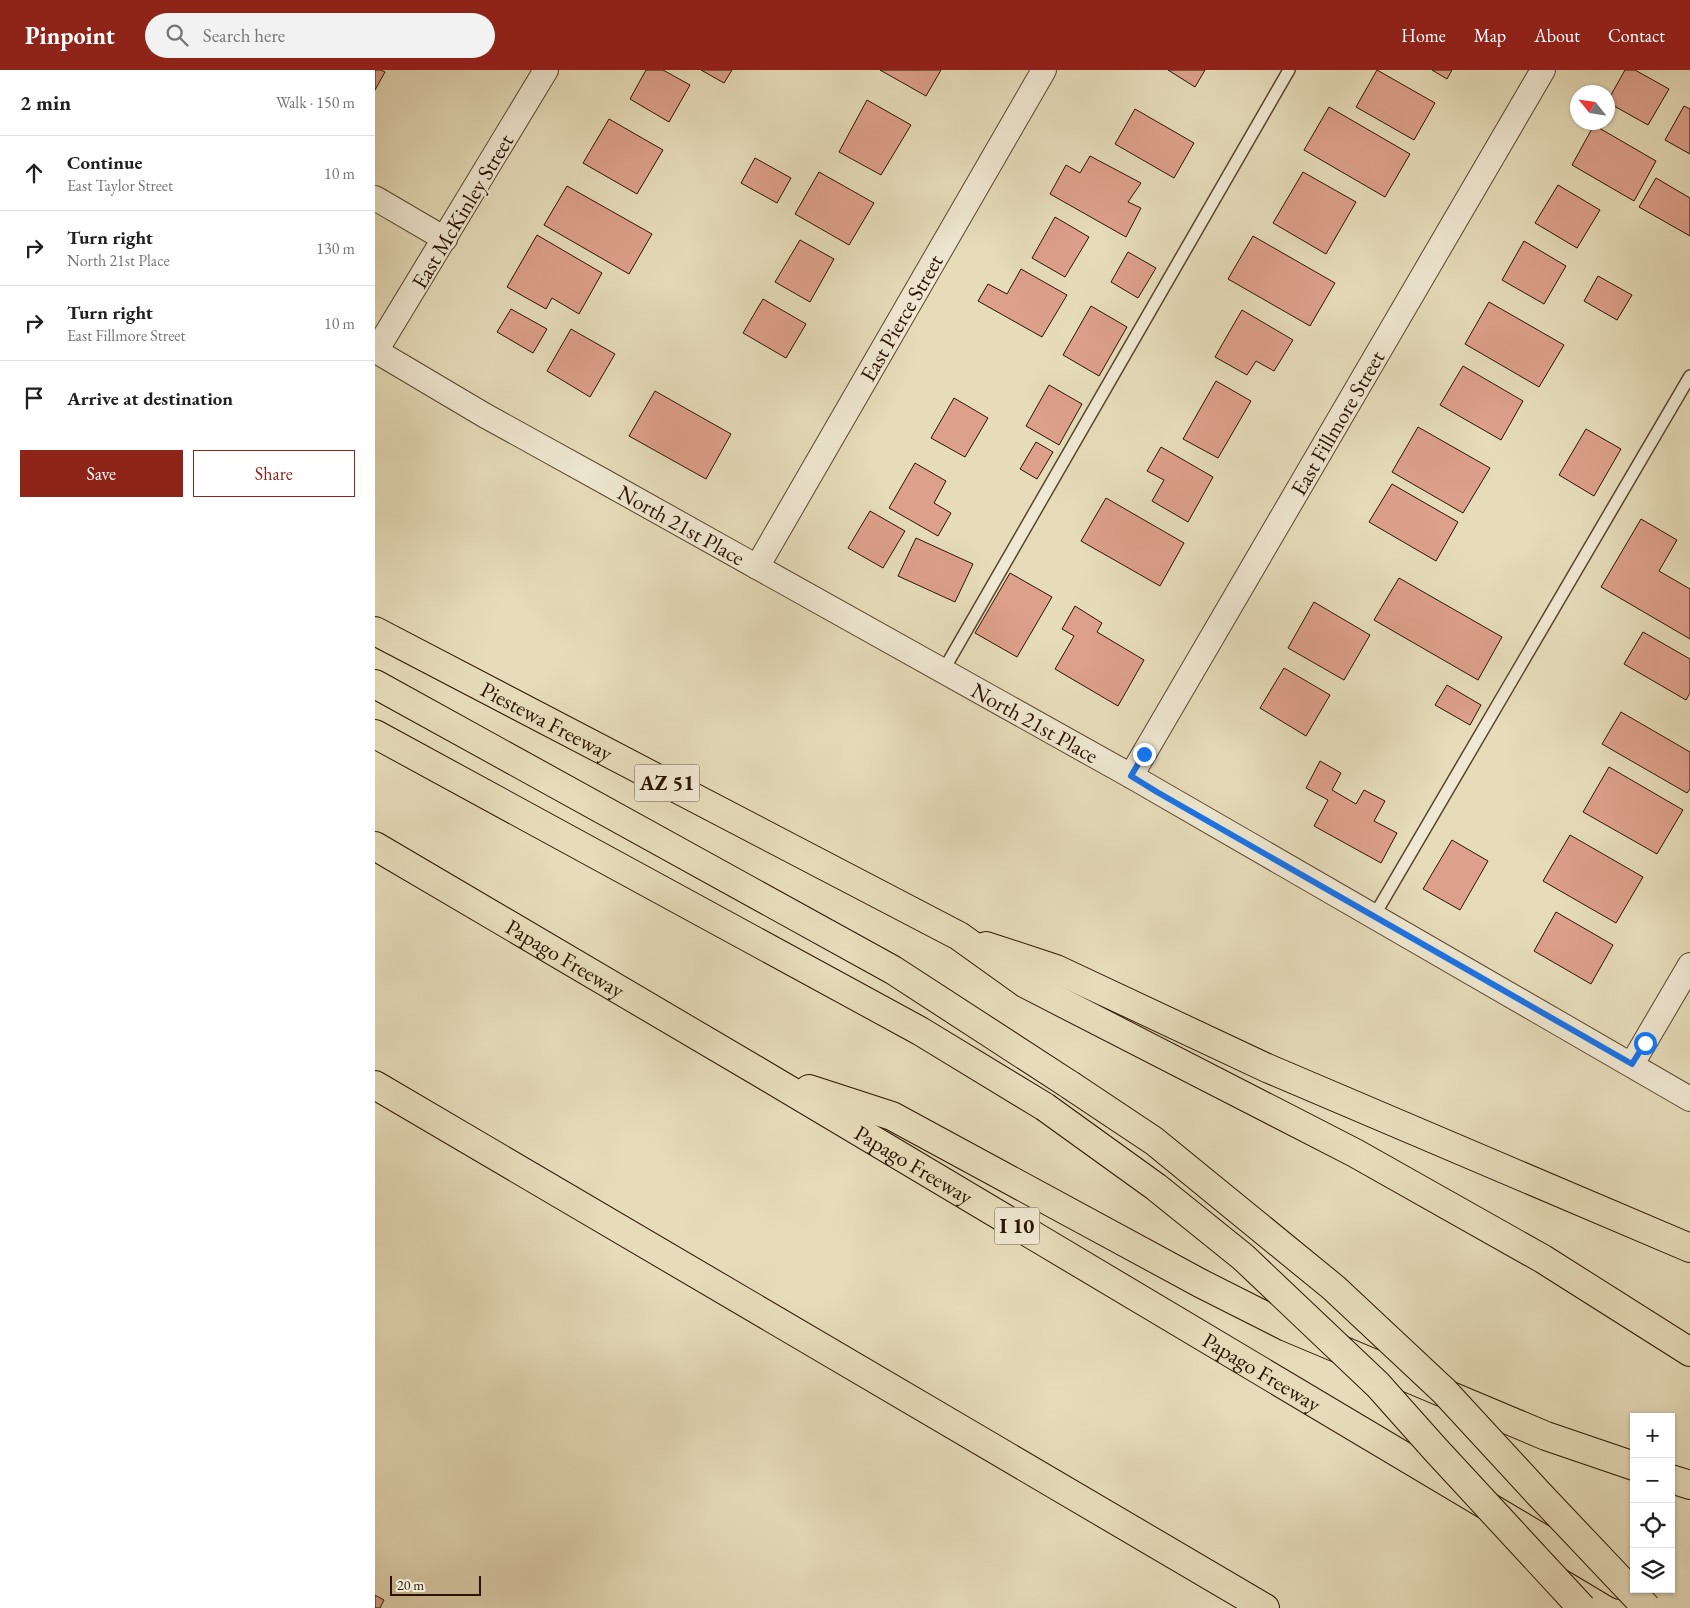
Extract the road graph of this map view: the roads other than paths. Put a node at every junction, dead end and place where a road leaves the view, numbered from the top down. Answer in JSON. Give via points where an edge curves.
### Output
{"nodes":[{"id":1,"x":546,"y":70,"type":"edge"},
{"id":2,"x":1044,"y":70,"type":"edge"},
{"id":3,"x":1289,"y":70,"type":"edge"},
{"id":4,"x":1543,"y":70,"type":"edge"},
{"id":5,"x":375,"y":198,"type":"edge"},
{"id":6,"x":445,"y":239,"type":"junction"},
{"id":7,"x":376,"y":351,"type":"joint"},
{"id":8,"x":1690,"y":376,"type":"edge"},
{"id":9,"x":757,"y":567,"type":"junction"},
{"id":10,"x":375,"y":630,"type":"edge"},
{"id":11,"x":943,"y":671,"type":"junction"},
{"id":12,"x":375,"y":684,"type":"edge"},
{"id":13,"x":375,"y":734,"type":"edge"},
{"id":14,"x":1131,"y":776,"type":"junction"},
{"id":15,"x":375,"y":846,"type":"edge"},
{"id":16,"x":1375,"y":916,"type":"junction"},
{"id":17,"x":959,"y":936,"type":"junction"},
{"id":18,"x":1690,"y":965,"type":"edge"},
{"id":19,"x":1632,"y":1064,"type":"junction"},
{"id":20,"x":759,"y":1072,"type":"junction"},
{"id":21,"x":375,"y":1085,"type":"edge"},
{"id":22,"x":1690,"y":1099,"type":"edge"},
{"id":23,"x":1690,"y":1248,"type":"edge"},
{"id":24,"x":1690,"y":1352,"type":"edge"},
{"id":25,"x":1630,"y":1465,"type":"edge"},
{"id":26,"x":1675,"y":1479,"type":"edge"},
{"id":27,"x":1690,"y":1485,"type":"edge"},
{"id":28,"x":1265,"y":1608,"type":"edge"},
{"id":29,"x":1582,"y":1608,"type":"edge"},
{"id":30,"x":1647,"y":1608,"type":"edge"},
{"id":31,"x":1658,"y":1608,"type":"edge"}],
"edges":[{"from":1,"to":6,"type":"street","name":"East McKinley Street"},
{"from":2,"to":9,"type":"street","name":"East Pierce Street"},
{"from":3,"to":11,"type":"lane"},
{"from":4,"to":14,"type":"street","name":"East Fillmore Street"},
{"from":5,"to":6,"type":"street"},
{"from":6,"to":7,"type":"street","name":"East McKinley Street"},
{"from":7,"to":9,"type":"street","name":"North 21st Place"},
{"from":8,"to":16,"type":"lane"},
{"from":9,"to":11,"type":"street","name":"North 21st Place"},
{"from":10,"to":17,"type":"highway","name":"Piestewa Freeway","number":"AZ 51"},
{"from":11,"to":14,"type":"street","name":"North 21st Place"},
{"from":12,"to":30,"type":"highway","bridge":true,"via":[[893,970],[1154,1142],[1335,1288],[1444,1390]]},
{"from":13,"to":29,"type":"highway","bridge":true,"via":[[920,1031],[1045,1107],[1243,1257],[1378,1385]]},
{"from":14,"to":16,"type":"street","name":"North 21st Place"},
{"from":15,"to":20,"type":"highway","name":"Papago Freeway","number":"I 10"},
{"from":16,"to":19,"type":"street","name":"North 21st Place"},
{"from":17,"to":23,"type":"highway","via":[[1056,969],[1267,1068]]},
{"from":17,"to":24,"type":"highway","via":[[1027,984],[1355,1152],[1543,1259]]},
{"from":18,"to":19,"type":"street"},
{"from":19,"to":22,"type":"street","name":"North 21st Place"},
{"from":20,"to":25,"type":"highway","via":[[892,1116],[1191,1278],[1287,1326],[1546,1436]]},
{"from":20,"to":31,"type":"highway","name":"Papago Freeway","number":"I 10"},
{"from":21,"to":28,"type":"highway"},
{"from":26,"to":27,"type":"highway"}]}
